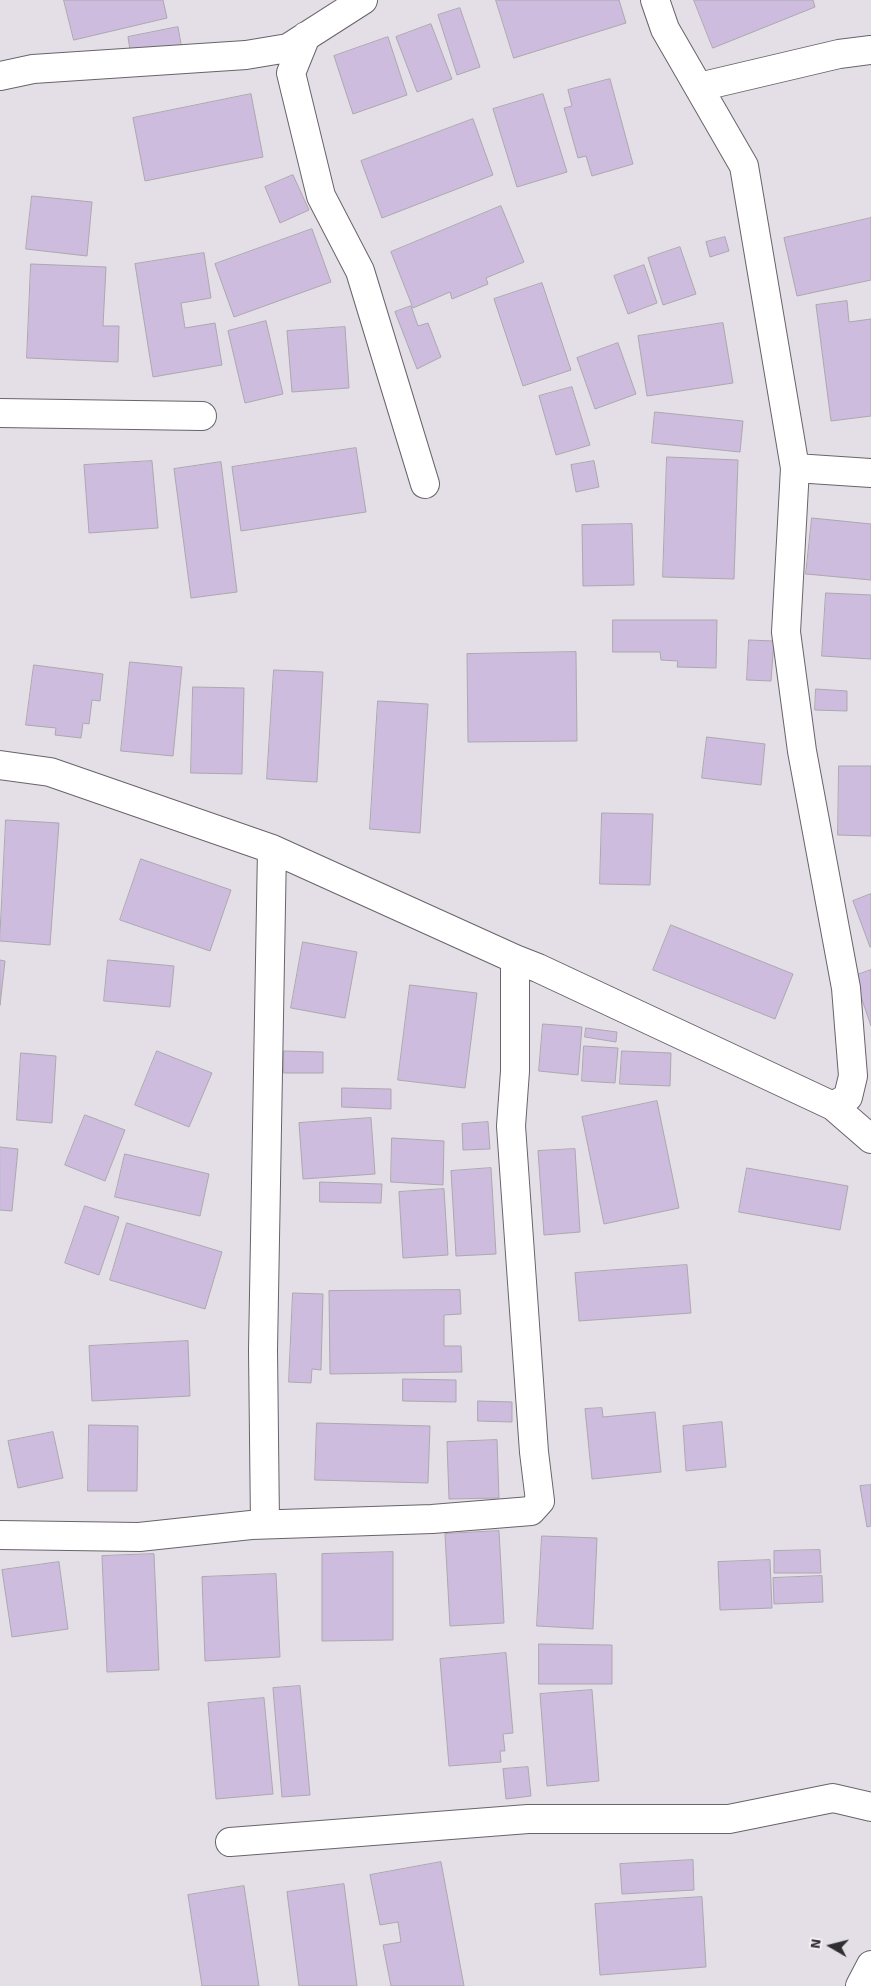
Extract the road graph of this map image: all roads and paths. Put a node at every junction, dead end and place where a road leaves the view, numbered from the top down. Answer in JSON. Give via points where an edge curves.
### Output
{"nodes":[{"id":1,"x":362,"y":0,"type":"edge"},
{"id":2,"x":655,"y":0,"type":"edge"},
{"id":3,"x":306,"y":36,"type":"junction"},
{"id":4,"x":871,"y":50,"type":"edge"},
{"id":5,"x":255,"y":54,"type":"junction"},
{"id":6,"x":291,"y":72,"type":"junction"},
{"id":7,"x":0,"y":76,"type":"edge"},
{"id":8,"x":699,"y":87,"type":"junction"},
{"id":9,"x":0,"y":413,"type":"edge"},
{"id":10,"x":202,"y":416,"type":"dead end"},
{"id":11,"x":794,"y":468,"type":"junction"},
{"id":12,"x":871,"y":473,"type":"edge"},
{"id":13,"x":425,"y":484,"type":"dead end"},
{"id":14,"x":0,"y":765,"type":"edge"},
{"id":15,"x":272,"y":850,"type":"junction"},
{"id":16,"x":515,"y":960,"type":"junction"},
{"id":17,"x":834,"y":1106,"type":"junction"},
{"id":18,"x":871,"y":1139,"type":"edge"},
{"id":19,"x":265,"y":1524,"type":"junction"},
{"id":20,"x":0,"y":1535,"type":"edge"},
{"id":21,"x":871,"y":1807,"type":"edge"},
{"id":22,"x":230,"y":1842,"type":"dead end"},
{"id":23,"x":871,"y":1964,"type":"edge"},
{"id":24,"x":860,"y":1986,"type":"edge"}],
"edges":[{"from":1,"to":3,"type":"street"},
{"from":2,"to":8,"type":"street","via":[[665,29]]},
{"from":3,"to":5,"type":"street","via":[[288,48]]},
{"from":3,"to":6,"type":"street"},
{"from":4,"to":8,"type":"street","via":[[839,54]]},
{"from":5,"to":6,"type":"street"},
{"from":5,"to":7,"type":"street","via":[[32,69]]},
{"from":6,"to":13,"type":"street","via":[[321,196],[360,271]]},
{"from":8,"to":11,"type":"street","via":[[744,166]]},
{"from":9,"to":10,"type":"street"},
{"from":11,"to":12,"type":"street"},
{"from":11,"to":17,"type":"street","via":[[786,632],[802,751],[846,988],[853,1076],[848,1097]]},
{"from":14,"to":15,"type":"street","via":[[50,772]]},
{"from":15,"to":16,"type":"street"},
{"from":15,"to":19,"type":"street","via":[[263,1350]]},
{"from":16,"to":17,"type":"street"},
{"from":16,"to":19,"type":"street","via":[[515,1071],[511,1126],[540,1501],[531,1512],[432,1519]]},
{"from":17,"to":18,"type":"street"},
{"from":19,"to":20,"type":"street","via":[[139,1537]]},
{"from":21,"to":22,"type":"street","via":[[833,1798],[729,1819],[528,1819]]},
{"from":23,"to":24,"type":"street"}]}
